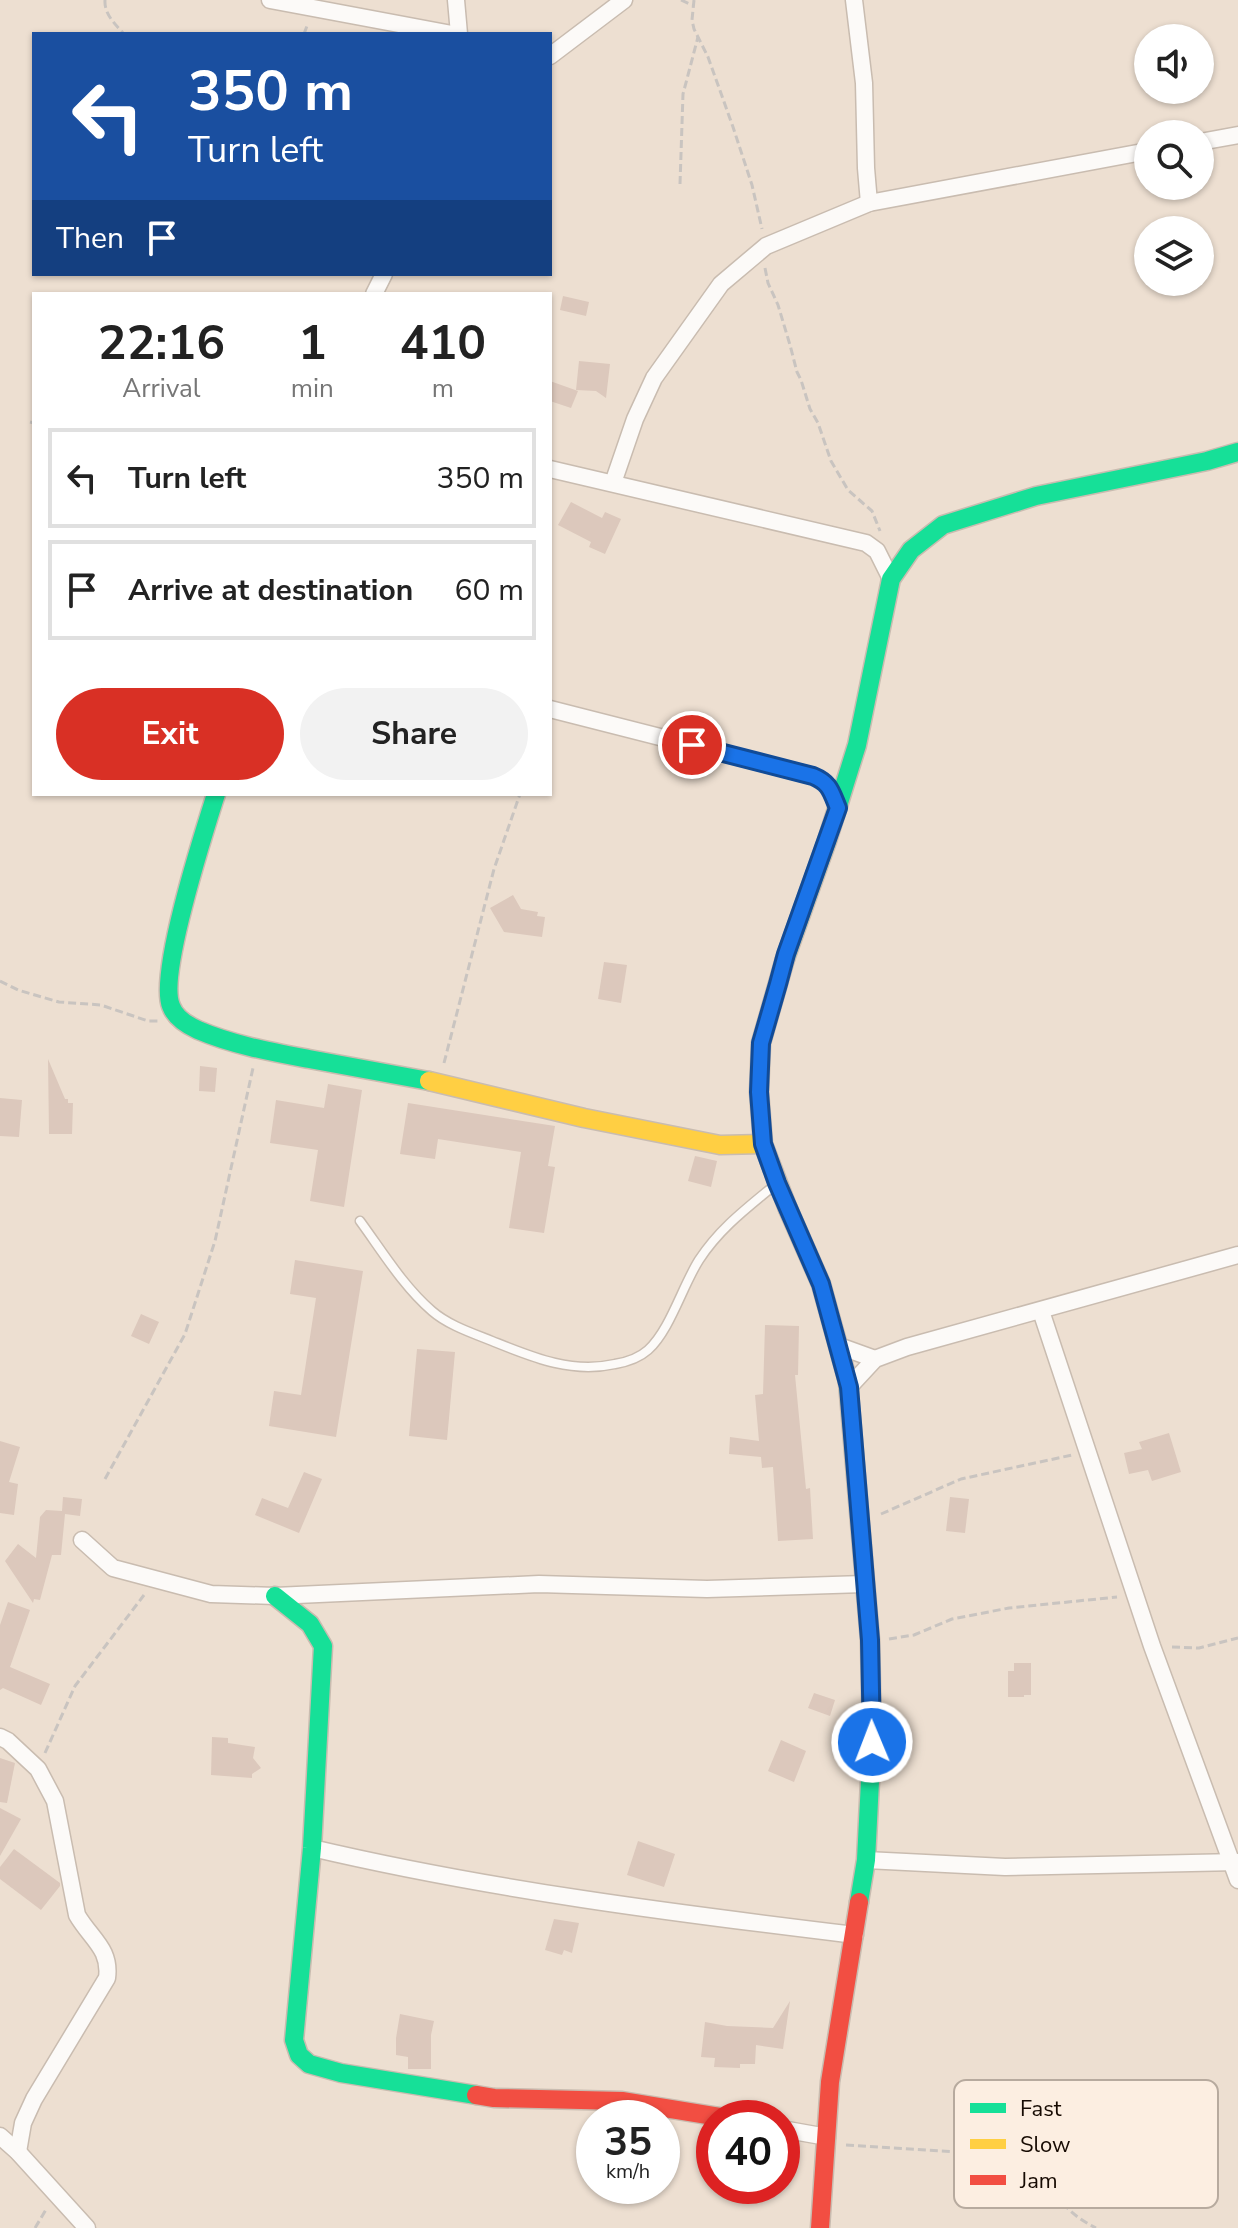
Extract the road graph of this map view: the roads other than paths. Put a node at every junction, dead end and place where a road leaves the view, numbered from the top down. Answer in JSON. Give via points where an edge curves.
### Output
{"nodes":[{"id":1,"x":270,"y":0,"type":"edge"},
{"id":2,"x":456,"y":0,"type":"edge"},
{"id":3,"x":624,"y":0,"type":"edge"},
{"id":4,"x":854,"y":0,"type":"edge"},
{"id":5,"x":441,"y":32,"type":"edge"},
{"id":6,"x":459,"y":32,"type":"edge"},
{"id":7,"x":552,"y":54,"type":"edge"},
{"id":8,"x":1238,"y":135,"type":"edge"},
{"id":9,"x":1214,"y":139,"type":"edge"},
{"id":10,"x":1134,"y":154,"type":"edge"},
{"id":11,"x":869,"y":203,"type":"junction"},
{"id":12,"x":1238,"y":452,"type":"edge"},
{"id":13,"x":552,"y":469,"type":"edge"},
{"id":14,"x":613,"y":483,"type":"junction"},
{"id":15,"x":888,"y":573,"type":"junction"},
{"id":16,"x":552,"y":710,"type":"edge"},
{"id":17,"x":215,"y":796,"type":"edge"},
{"id":18,"x":838,"y":808,"type":"junction"},
{"id":19,"x":763,"y":1144,"type":"junction"},
{"id":20,"x":777,"y":1183,"type":"junction"},
{"id":21,"x":360,"y":1221,"type":"dead end"},
{"id":22,"x":1238,"y":1255,"type":"edge"},
{"id":23,"x":1041,"y":1311,"type":"junction"},
{"id":24,"x":839,"y":1346,"type":"junction"},
{"id":25,"x":875,"y":1359,"type":"junction"},
{"id":26,"x":849,"y":1387,"type":"junction"},
{"id":27,"x":82,"y":1540,"type":"dead end"},
{"id":28,"x":864,"y":1584,"type":"junction"},
{"id":29,"x":275,"y":1596,"type":"junction"},
{"id":30,"x":0,"y":1737,"type":"edge"},
{"id":31,"x":312,"y":1848,"type":"junction"},
{"id":32,"x":866,"y":1860,"type":"junction"},
{"id":33,"x":1235,"y":1862,"type":"edge"},
{"id":34,"x":1238,"y":1880,"type":"edge"},
{"id":35,"x":855,"y":1935,"type":"junction"},
{"id":36,"x":696,"y":2113,"type":"edge"},
{"id":37,"x":800,"y":2133,"type":"edge"},
{"id":38,"x":0,"y":2136,"type":"edge"},
{"id":39,"x":827,"y":2140,"type":"junction"},
{"id":40,"x":18,"y":2152,"type":"junction"},
{"id":41,"x":87,"y":2228,"type":"edge"},
{"id":42,"x":820,"y":2228,"type":"edge"}],
"edges":[{"from":1,"to":5,"type":"street"},
{"from":2,"to":6,"type":"street"},
{"from":3,"to":7,"type":"street"},
{"from":4,"to":11,"type":"street"},
{"from":8,"to":9,"type":"street"},
{"from":10,"to":11,"type":"street"},
{"from":11,"to":14,"type":"street","via":[[766,246],[721,284],[654,378]]},
{"from":12,"to":15,"type":"street","via":[[1036,496],[943,525]]},
{"from":13,"to":14,"type":"street"},
{"from":14,"to":15,"type":"street","via":[[866,543],[877,551]]},
{"from":15,"to":18,"type":"street","via":[[857,745]]},
{"from":16,"to":18,"type":"street","via":[[813,776],[830,787]]},
{"from":17,"to":19,"type":"street","via":[[172,957],[168,989],[171,1007],[182,1021],[257,1049],[720,1145]]},
{"from":18,"to":19,"type":"street","via":[[761,1043]]},
{"from":19,"to":20,"type":"street"},
{"from":20,"to":21,"type":"lane","via":[[723,1227],[658,1340],[627,1362],[597,1368],[564,1366],[520,1352],[434,1313]]},
{"from":20,"to":24,"type":"street","via":[[821,1284]]},
{"from":22,"to":23,"type":"street"},
{"from":23,"to":25,"type":"street"},
{"from":23,"to":33,"type":"street","via":[[1152,1646]]},
{"from":24,"to":25,"type":"street"},
{"from":24,"to":26,"type":"street"},
{"from":25,"to":26,"type":"street"},
{"from":26,"to":28,"type":"street"},
{"from":27,"to":29,"type":"street","via":[[113,1568],[211,1594]]},
{"from":28,"to":29,"type":"street","via":[[707,1589],[539,1584]]},
{"from":28,"to":32,"type":"street","via":[[872,1742]]},
{"from":29,"to":31,"type":"street","via":[[309,1621],[323,1646]]},
{"from":30,"to":40,"type":"street","via":[[38,1769],[55,1801],[77,1915],[106,1953],[109,1968],[34,2099]]},
{"from":31,"to":35,"type":"street","via":[[572,1898]]},
{"from":31,"to":36,"type":"street","via":[[294,2040],[309,2064],[494,2098],[622,2101]]},
{"from":32,"to":33,"type":"street","via":[[1005,1867]]},
{"from":32,"to":35,"type":"street"},
{"from":33,"to":34,"type":"street"},
{"from":35,"to":39,"type":"street","via":[[830,2082]]},
{"from":37,"to":39,"type":"street"},
{"from":38,"to":40,"type":"street"},
{"from":39,"to":42,"type":"street"},
{"from":40,"to":41,"type":"street"}]}
